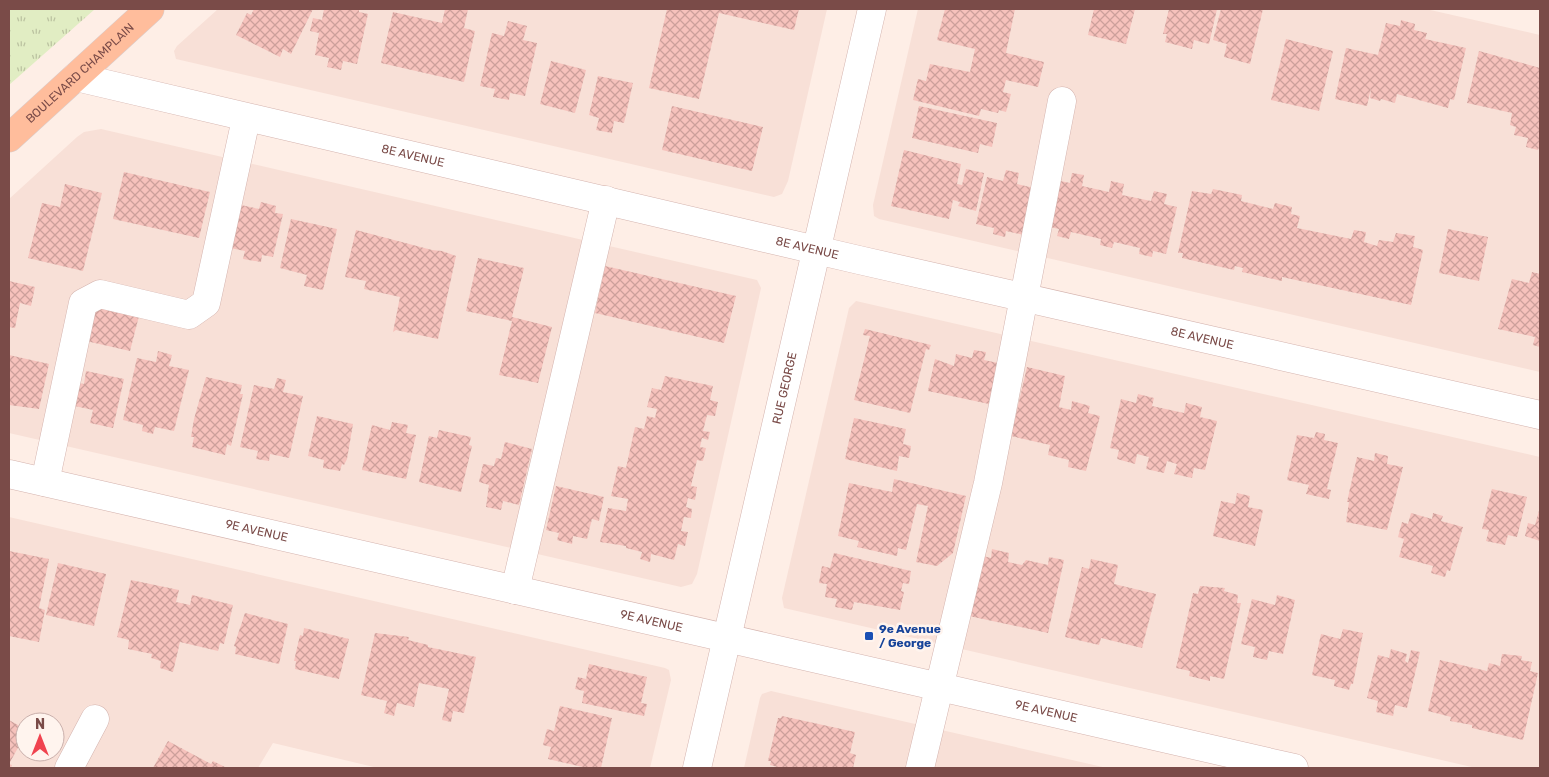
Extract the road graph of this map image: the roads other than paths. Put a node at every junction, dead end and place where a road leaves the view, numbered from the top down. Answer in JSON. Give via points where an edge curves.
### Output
{"nodes":[{"id":1,"x":150,"y":9,"type":"edge"},
{"id":2,"x":872,"y":9,"type":"edge"},
{"id":3,"x":76,"y":78,"type":"junction"},
{"id":4,"x":1062,"y":101,"type":"dead end"},
{"id":5,"x":246,"y":119,"type":"junction"},
{"id":6,"x":9,"y":138,"type":"edge"},
{"id":7,"x":606,"y":200,"type":"junction"},
{"id":8,"x":817,"y":250,"type":"junction"},
{"id":9,"x":1025,"y":297,"type":"junction"},
{"id":10,"x":1540,"y":414,"type":"edge"},
{"id":11,"x":9,"y":474,"type":"edge"},
{"id":12,"x":45,"y":482,"type":"junction"},
{"id":13,"x":515,"y":590,"type":"junction"},
{"id":14,"x":727,"y":639,"type":"junction"},
{"id":15,"x":939,"y":686,"type":"junction"},
{"id":16,"x":95,"y":719,"type":"dead end"},
{"id":17,"x":69,"y":768,"type":"edge"},
{"id":18,"x":697,"y":768,"type":"edge"},
{"id":19,"x":920,"y":768,"type":"edge"},
{"id":20,"x":1294,"y":768,"type":"edge"}],
"edges":[{"from":1,"to":3,"type":"main road","name":"BOULEVARD CHAMPLAIN"},
{"from":2,"to":8,"type":"street","name":"RUE GEORGE"},
{"from":3,"to":5,"type":"street","name":"8E AVENUE"},
{"from":3,"to":6,"type":"main road","name":"BOULEVARD CHAMPLAIN"},
{"from":4,"to":9,"type":"street"},
{"from":5,"to":7,"type":"street","name":"8E AVENUE"},
{"from":5,"to":12,"type":"street","via":[[206,303],[189,315],[100,294],[83,303]]},
{"from":7,"to":8,"type":"street","name":"8E AVENUE"},
{"from":7,"to":13,"type":"street"},
{"from":8,"to":9,"type":"street","name":"8E AVENUE"},
{"from":8,"to":14,"type":"street","name":"RUE GEORGE"},
{"from":9,"to":10,"type":"street","name":"8E AVENUE"},
{"from":9,"to":15,"type":"street","via":[[988,483]]},
{"from":11,"to":12,"type":"street","name":"9E AVENUE"},
{"from":12,"to":13,"type":"street","name":"9E AVENUE"},
{"from":13,"to":14,"type":"street","name":"9E AVENUE"},
{"from":14,"to":15,"type":"street","name":"9E AVENUE"},
{"from":14,"to":18,"type":"street","name":"RUE GEORGE"},
{"from":15,"to":19,"type":"street"},
{"from":15,"to":20,"type":"street","name":"9E AVENUE"},
{"from":16,"to":17,"type":"street"}]}
